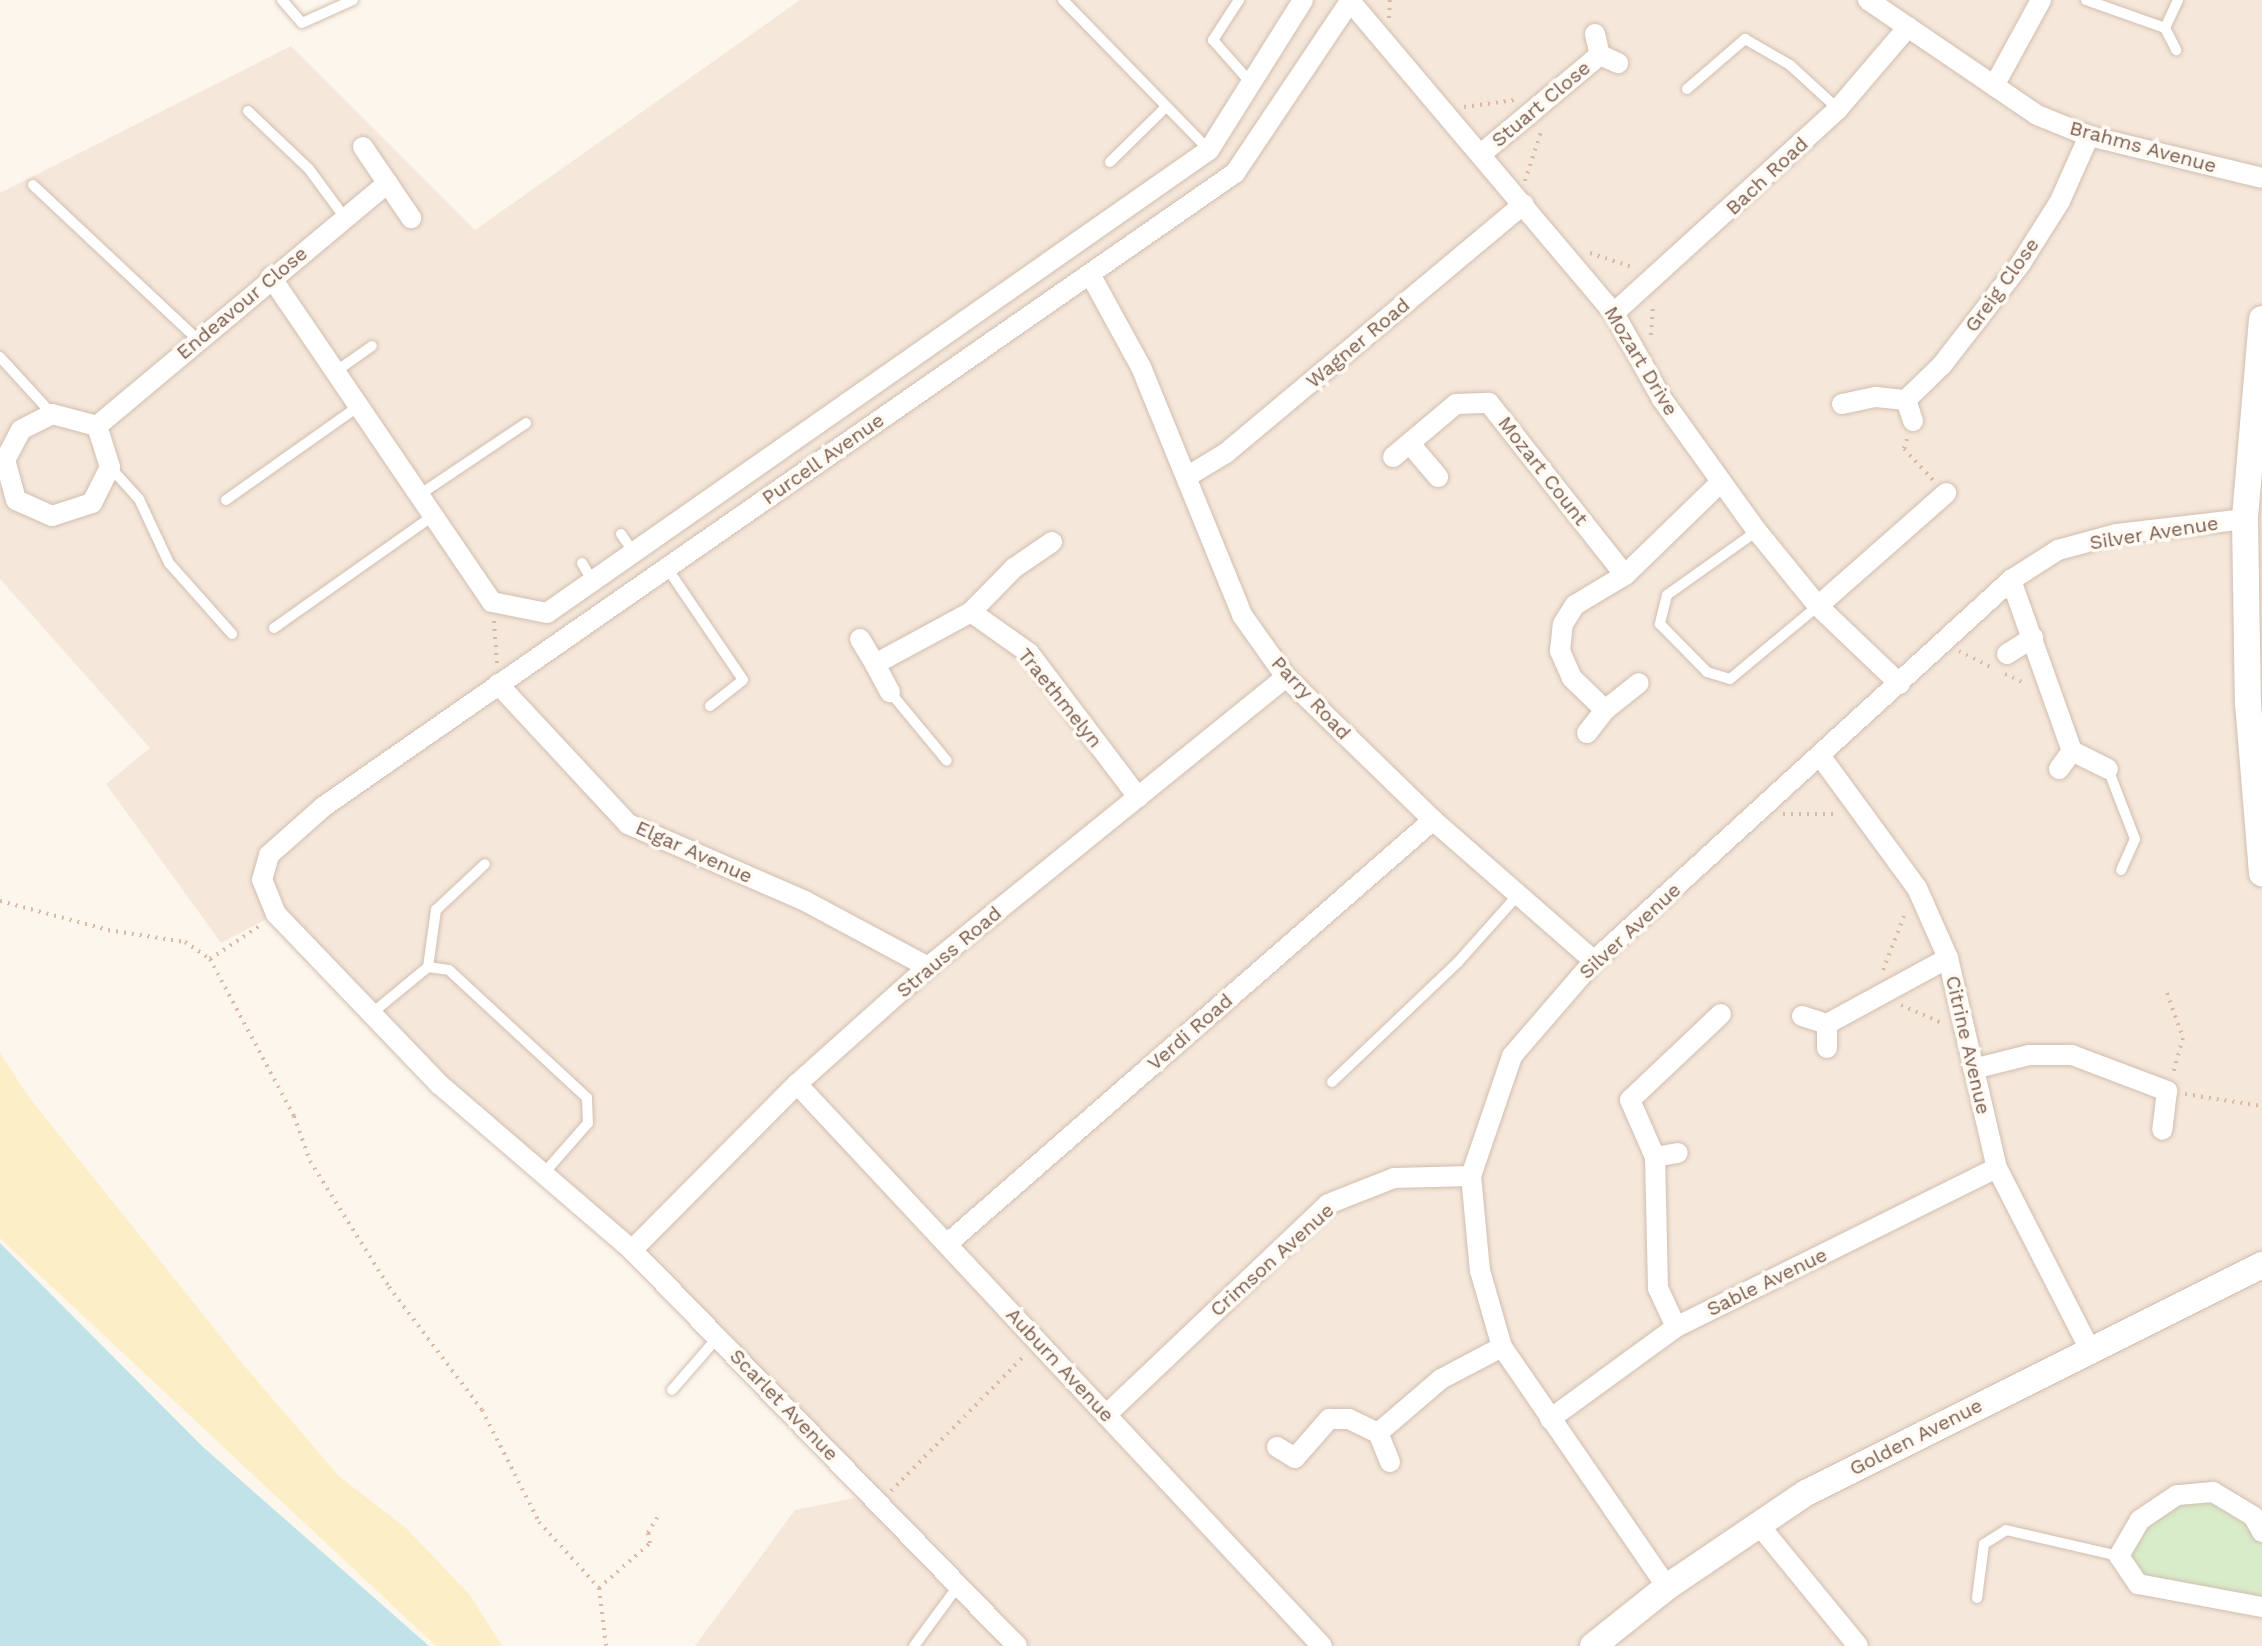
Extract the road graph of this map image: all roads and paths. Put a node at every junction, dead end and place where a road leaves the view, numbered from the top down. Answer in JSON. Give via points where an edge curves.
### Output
{"nodes":[{"id":1,"x":282,"y":0,"type":"edge"},
{"id":2,"x":353,"y":0,"type":"edge"},
{"id":3,"x":1063,"y":0,"type":"edge"},
{"id":4,"x":1239,"y":0,"type":"edge"},
{"id":5,"x":1303,"y":0,"type":"edge"},
{"id":6,"x":1868,"y":0,"type":"edge"},
{"id":7,"x":2041,"y":0,"type":"edge"},
{"id":8,"x":2086,"y":0,"type":"edge"},
{"id":9,"x":2178,"y":0,"type":"edge"},
{"id":10,"x":1350,"y":1,"type":"edge"},
{"id":11,"x":1908,"y":27,"type":"junction"},
{"id":12,"x":2165,"y":28,"type":"junction"},
{"id":13,"x":2176,"y":50,"type":"dead end"},
{"id":14,"x":1604,"y":51,"type":"dead end"},
{"id":15,"x":1249,"y":81,"type":"junction"},
{"id":16,"x":1994,"y":86,"type":"junction"},
{"id":17,"x":1687,"y":89,"type":"dead end"},
{"id":18,"x":1165,"y":108,"type":"junction"},
{"id":19,"x":1838,"y":109,"type":"junction"},
{"id":20,"x":248,"y":111,"type":"dead end"},
{"id":21,"x":2089,"y":136,"type":"junction"},
{"id":22,"x":363,"y":147,"type":"dead end"},
{"id":23,"x":1209,"y":150,"type":"junction"},
{"id":24,"x":1481,"y":154,"type":"junction"},
{"id":25,"x":1110,"y":162,"type":"dead end"},
{"id":26,"x":2262,"y":178,"type":"edge"},
{"id":27,"x":388,"y":183,"type":"junction"},
{"id":28,"x":33,"y":185,"type":"dead end"},
{"id":29,"x":1524,"y":204,"type":"junction"},
{"id":30,"x":345,"y":218,"type":"junction"},
{"id":31,"x":411,"y":218,"type":"dead end"},
{"id":32,"x":1090,"y":274,"type":"junction"},
{"id":33,"x":271,"y":277,"type":"junction"},
{"id":34,"x":1614,"y":313,"type":"junction"},
{"id":35,"x":2262,"y":319,"type":"edge"},
{"id":36,"x":198,"y":340,"type":"junction"},
{"id":37,"x":372,"y":346,"type":"dead end"},
{"id":38,"x":0,"y":357,"type":"edge"},
{"id":39,"x":335,"y":372,"type":"junction"},
{"id":40,"x":2258,"y":374,"type":"edge"},
{"id":41,"x":1906,"y":400,"type":"junction"},
{"id":42,"x":1842,"y":404,"type":"dead end"},
{"id":43,"x":359,"y":406,"type":"junction"},
{"id":44,"x":52,"y":414,"type":"junction"},
{"id":45,"x":1913,"y":421,"type":"joint"},
{"id":46,"x":526,"y":423,"type":"dead end"},
{"id":47,"x":97,"y":426,"type":"junction"},
{"id":48,"x":1411,"y":445,"type":"junction"},
{"id":49,"x":1393,"y":457,"type":"dead end"},
{"id":50,"x":110,"y":467,"type":"junction"},
{"id":51,"x":1188,"y":476,"type":"junction"},
{"id":52,"x":1438,"y":477,"type":"dead end"},
{"id":53,"x":1720,"y":483,"type":"junction"},
{"id":54,"x":1946,"y":493,"type":"joint"},
{"id":55,"x":419,"y":495,"type":"junction"},
{"id":56,"x":226,"y":500,"type":"dead end"},
{"id":57,"x":433,"y":516,"type":"junction"},
{"id":58,"x":2245,"y":519,"type":"junction"},
{"id":59,"x":1757,"y":531,"type":"junction"},
{"id":60,"x":621,"y":534,"type":"dead end"},
{"id":61,"x":1052,"y":542,"type":"dead end"},
{"id":62,"x":635,"y":554,"type":"junction"},
{"id":63,"x":582,"y":563,"type":"dead end"},
{"id":64,"x":667,"y":568,"type":"junction"},
{"id":65,"x":1625,"y":575,"type":"junction"},
{"id":66,"x":2011,"y":580,"type":"junction"},
{"id":67,"x":594,"y":584,"type":"junction"},
{"id":68,"x":492,"y":602,"type":"junction"},
{"id":69,"x":1818,"y":606,"type":"junction"},
{"id":70,"x":971,"y":612,"type":"junction"},
{"id":71,"x":274,"y":628,"type":"dead end"},
{"id":72,"x":232,"y":634,"type":"dead end"},
{"id":73,"x":2033,"y":638,"type":"junction"},
{"id":74,"x":860,"y":639,"type":"dead end"},
{"id":75,"x":2007,"y":654,"type":"dead end"},
{"id":76,"x":875,"y":664,"type":"junction"},
{"id":77,"x":1286,"y":677,"type":"junction"},
{"id":78,"x":1639,"y":683,"type":"dead end"},
{"id":79,"x":498,"y":684,"type":"junction"},
{"id":80,"x":1900,"y":684,"type":"junction"},
{"id":81,"x":890,"y":692,"type":"joint"},
{"id":82,"x":710,"y":706,"type":"dead end"},
{"id":83,"x":1605,"y":710,"type":"junction"},
{"id":84,"x":1587,"y":733,"type":"dead end"},
{"id":85,"x":2072,"y":751,"type":"junction"},
{"id":86,"x":1821,"y":757,"type":"junction"},
{"id":87,"x":947,"y":761,"type":"dead end"},
{"id":88,"x":2059,"y":769,"type":"dead end"},
{"id":89,"x":2108,"y":769,"type":"joint"},
{"id":90,"x":1138,"y":797,"type":"junction"},
{"id":91,"x":1769,"y":803,"type":"junction"},
{"id":92,"x":1865,"y":811,"type":"junction"},
{"id":93,"x":1433,"y":820,"type":"junction"},
{"id":94,"x":485,"y":864,"type":"dead end"},
{"id":95,"x":2121,"y":870,"type":"dead end"},
{"id":96,"x":2262,"y":873,"type":"edge"},
{"id":97,"x":262,"y":880,"type":"joint"},
{"id":98,"x":1518,"y":895,"type":"junction"},
{"id":99,"x":0,"y":901,"type":"edge"},
{"id":100,"x":1924,"y":902,"type":"junction"},
{"id":101,"x":276,"y":914,"type":"junction"},
{"id":102,"x":1948,"y":958,"type":"junction"},
{"id":103,"x":210,"y":959,"type":"junction"},
{"id":104,"x":1594,"y":961,"type":"junction"},
{"id":105,"x":428,"y":967,"type":"junction"},
{"id":106,"x":928,"y":967,"type":"junction"},
{"id":107,"x":1879,"y":993,"type":"junction"},
{"id":108,"x":2167,"y":993,"type":"dead end"},
{"id":109,"x":371,"y":1014,"type":"junction"},
{"id":110,"x":1721,"y":1014,"type":"dead end"},
{"id":111,"x":1802,"y":1016,"type":"dead end"},
{"id":112,"x":1963,"y":1022,"type":"junction"},
{"id":113,"x":1827,"y":1024,"type":"junction"},
{"id":114,"x":1827,"y":1048,"type":"dead end"},
{"id":115,"x":1973,"y":1069,"type":"junction"},
{"id":116,"x":1332,"y":1082,"type":"dead end"},
{"id":117,"x":797,"y":1084,"type":"junction"},
{"id":118,"x":2167,"y":1091,"type":"junction"},
{"id":119,"x":2262,"y":1106,"type":"edge"},
{"id":120,"x":2162,"y":1130,"type":"dead end"},
{"id":121,"x":1678,"y":1153,"type":"dead end"},
{"id":122,"x":1655,"y":1157,"type":"junction"},
{"id":123,"x":1997,"y":1168,"type":"junction"},
{"id":124,"x":545,"y":1172,"type":"junction"},
{"id":125,"x":1471,"y":1176,"type":"junction"},
{"id":126,"x":947,"y":1244,"type":"junction"},
{"id":127,"x":632,"y":1250,"type":"junction"},
{"id":128,"x":2262,"y":1265,"type":"edge"},
{"id":129,"x":1676,"y":1327,"type":"junction"},
{"id":130,"x":718,"y":1337,"type":"junction"},
{"id":131,"x":1038,"y":1342,"type":"junction"},
{"id":132,"x":1502,"y":1347,"type":"junction"},
{"id":133,"x":2089,"y":1348,"type":"junction"},
{"id":134,"x":672,"y":1390,"type":"dead end"},
{"id":135,"x":1106,"y":1415,"type":"junction"},
{"id":136,"x":1550,"y":1419,"type":"junction"},
{"id":137,"x":1378,"y":1433,"type":"junction"},
{"id":138,"x":1277,"y":1447,"type":"dead end"},
{"id":139,"x":1390,"y":1462,"type":"dead end"},
{"id":140,"x":879,"y":1504,"type":"junction"},
{"id":141,"x":659,"y":1514,"type":"dead end"},
{"id":142,"x":1759,"y":1525,"type":"junction"},
{"id":143,"x":2262,"y":1532,"type":"edge"},
{"id":144,"x":2119,"y":1556,"type":"junction"},
{"id":145,"x":958,"y":1586,"type":"junction"},
{"id":146,"x":1667,"y":1587,"type":"junction"},
{"id":147,"x":599,"y":1588,"type":"junction"},
{"id":148,"x":1977,"y":1598,"type":"dead end"},
{"id":149,"x":2262,"y":1607,"type":"edge"},
{"id":150,"x":606,"y":1646,"type":"edge"},
{"id":151,"x":914,"y":1646,"type":"edge"},
{"id":152,"x":1017,"y":1646,"type":"edge"},
{"id":153,"x":1322,"y":1646,"type":"edge"},
{"id":154,"x":1593,"y":1646,"type":"edge"},
{"id":155,"x":1858,"y":1646,"type":"edge"}],
"edges":[{"from":1,"to":2,"type":"lane","via":[[302,23]]},
{"from":3,"to":18,"type":"lane"},
{"from":4,"to":15,"type":"lane","via":[[1213,40]]},
{"from":5,"to":15,"type":"street"},
{"from":6,"to":11,"type":"street","name":"Brahms Avenue"},
{"from":7,"to":16,"type":"street"},
{"from":8,"to":12,"type":"lane"},
{"from":9,"to":12,"type":"lane"},
{"from":10,"to":24,"type":"street","name":"Mozart Drive"},
{"from":10,"to":32,"type":"street","name":"Purcell Avenue","via":[[1235,173]]},
{"from":11,"to":16,"type":"street","name":"Brahms Avenue"},
{"from":11,"to":19,"type":"street","name":"Bach Road"},
{"from":12,"to":13,"type":"lane"},
{"from":14,"to":24,"type":"street","name":"Stuart Close"},
{"from":15,"to":23,"type":"street"},
{"from":16,"to":21,"type":"street","name":"Brahms Avenue","via":[[2037,115]]},
{"from":17,"to":19,"type":"lane","via":[[1745,39],[1790,65]]},
{"from":18,"to":23,"type":"lane"},
{"from":18,"to":25,"type":"lane"},
{"from":19,"to":34,"type":"street","name":"Bach Road"},
{"from":20,"to":30,"type":"lane","via":[[309,169]]},
{"from":21,"to":26,"type":"street","name":"Brahms Avenue"},
{"from":21,"to":41,"type":"street","name":"Greig Close","via":[[2060,201],[2021,263],[1942,365]]},
{"from":22,"to":27,"type":"street"},
{"from":23,"to":62,"type":"street"},
{"from":24,"to":29,"type":"street","name":"Mozart Drive"},
{"from":27,"to":30,"type":"street","name":"Endeavour Close"},
{"from":27,"to":31,"type":"street"},
{"from":28,"to":36,"type":"lane"},
{"from":29,"to":34,"type":"street","name":"Mozart Drive"},
{"from":29,"to":51,"type":"street","name":"Wagner Road","via":[[1226,453]]},
{"from":30,"to":33,"type":"street","name":"Endeavour Close"},
{"from":32,"to":51,"type":"street","name":"Parry Road","via":[[1141,367]]},
{"from":32,"to":64,"type":"street","name":"Purcell Avenue"},
{"from":33,"to":36,"type":"street","name":"Endeavour Close"},
{"from":33,"to":39,"type":"street"},
{"from":34,"to":53,"type":"street","name":"Mozart Drive","via":[[1662,399]]},
{"from":35,"to":40,"type":"street"},
{"from":36,"to":47,"type":"street","name":"Endeavour Close"},
{"from":37,"to":39,"type":"lane"},
{"from":38,"to":44,"type":"lane"},
{"from":39,"to":43,"type":"street"},
{"from":40,"to":58,"type":"street"},
{"from":41,"to":42,"type":"street","via":[[1876,397]]},
{"from":41,"to":45,"type":"street"},
{"from":43,"to":55,"type":"street"},
{"from":43,"to":56,"type":"lane"},
{"from":44,"to":47,"type":"street"},
{"from":44,"to":50,"type":"street","via":[[21,430],[5,460],[16,500],[52,516],[92,503]]},
{"from":45,"to":54,"type":"path","via":[[1904,449]]},
{"from":46,"to":55,"type":"lane"},
{"from":47,"to":50,"type":"street"},
{"from":48,"to":49,"type":"street","name":"Mozart Count"},
{"from":48,"to":52,"type":"street"},
{"from":48,"to":65,"type":"street","name":"Mozart Count","via":[[1456,404],[1489,403]]},
{"from":50,"to":72,"type":"lane","via":[[139,499],[169,563]]},
{"from":51,"to":77,"type":"street","name":"Parry Road","via":[[1242,615]]},
{"from":53,"to":59,"type":"street","name":"Mozart Drive"},
{"from":53,"to":65,"type":"street"},
{"from":54,"to":69,"type":"street","via":[[1923,500]]},
{"from":55,"to":57,"type":"street"},
{"from":57,"to":68,"type":"street"},
{"from":57,"to":71,"type":"lane"},
{"from":58,"to":66,"type":"street","name":"Silver Avenue","via":[[2117,534],[2058,550]]},
{"from":58,"to":96,"type":"street","via":[[2248,703]]},
{"from":59,"to":69,"type":"street","name":"Mozart Drive"},
{"from":59,"to":69,"type":"lane","via":[[1667,595],[1660,624],[1707,672],[1730,679]]},
{"from":60,"to":62,"type":"lane"},
{"from":61,"to":70,"type":"street","via":[[1014,568]]},
{"from":62,"to":67,"type":"street"},
{"from":63,"to":67,"type":"lane"},
{"from":64,"to":79,"type":"street","name":"Purcell Avenue"},
{"from":64,"to":82,"type":"lane","via":[[743,680]]},
{"from":65,"to":83,"type":"street","via":[[1575,605],[1563,624],[1560,651],[1572,678]]},
{"from":66,"to":73,"type":"street"},
{"from":66,"to":80,"type":"street","name":"Silver Avenue"},
{"from":67,"to":68,"type":"street","via":[[547,613]]},
{"from":68,"to":79,"type":"path"},
{"from":69,"to":80,"type":"street","name":"Mozart Drive"},
{"from":70,"to":76,"type":"street"},
{"from":70,"to":90,"type":"street","name":"Traethmelyn","via":[[1029,653]]},
{"from":73,"to":75,"type":"street"},
{"from":73,"to":85,"type":"street"},
{"from":74,"to":76,"type":"street"},
{"from":76,"to":81,"type":"street"},
{"from":77,"to":90,"type":"street","name":"Strauss Road"},
{"from":77,"to":93,"type":"street","name":"Parry Road"},
{"from":78,"to":83,"type":"street"},
{"from":79,"to":97,"type":"street","name":"Purcell Avenue","via":[[323,807],[269,855]]},
{"from":79,"to":106,"type":"street","name":"Elgar Avenue","via":[[628,824],[805,901]]},
{"from":80,"to":86,"type":"street","name":"Silver Avenue"},
{"from":81,"to":87,"type":"lane"},
{"from":83,"to":84,"type":"street"},
{"from":85,"to":88,"type":"street"},
{"from":85,"to":89,"type":"street"},
{"from":86,"to":91,"type":"street","name":"Silver Avenue"},
{"from":86,"to":92,"type":"street","name":"Citrine Avenue"},
{"from":89,"to":95,"type":"lane","via":[[2135,839]]},
{"from":90,"to":106,"type":"street","name":"Strauss Road"},
{"from":91,"to":92,"type":"path","via":[[1780,814]]},
{"from":91,"to":104,"type":"street","name":"Silver Avenue"},
{"from":92,"to":100,"type":"street","name":"Citrine Avenue"},
{"from":93,"to":98,"type":"street","name":"Parry Road"},
{"from":93,"to":126,"type":"street","name":"Verdi Road"},
{"from":94,"to":105,"type":"lane","via":[[436,910]]},
{"from":97,"to":101,"type":"street","name":"Scarlet Avenue"},
{"from":98,"to":104,"type":"street","name":"Parry Road"},
{"from":98,"to":116,"type":"lane","via":[[1458,962]]},
{"from":99,"to":103,"type":"path","via":[[108,930],[185,942]]},
{"from":100,"to":102,"type":"street","name":"Citrine Avenue"},
{"from":100,"to":107,"type":"path","via":[[1907,909]]},
{"from":101,"to":103,"type":"path"},
{"from":101,"to":109,"type":"street","name":"Scarlet Avenue"},
{"from":102,"to":107,"type":"street"},
{"from":102,"to":112,"type":"street","name":"Citrine Avenue"},
{"from":103,"to":147,"type":"path","via":[[294,1116],[310,1161],[389,1287],[482,1410],[539,1522]]},
{"from":104,"to":125,"type":"street","name":"Silver Avenue","via":[[1512,1056]]},
{"from":105,"to":109,"type":"lane"},
{"from":105,"to":124,"type":"lane","via":[[449,970],[587,1098],[588,1123]]},
{"from":106,"to":117,"type":"street","name":"Strauss Road"},
{"from":107,"to":112,"type":"path","via":[[1947,1026]]},
{"from":107,"to":113,"type":"street"},
{"from":108,"to":118,"type":"path","via":[[2183,1038]]},
{"from":109,"to":124,"type":"street","name":"Scarlet Avenue","via":[[440,1085]]},
{"from":110,"to":122,"type":"street","via":[[1630,1100]]},
{"from":111,"to":113,"type":"street"},
{"from":112,"to":115,"type":"street","name":"Citrine Avenue"},
{"from":113,"to":114,"type":"street"},
{"from":115,"to":118,"type":"street","via":[[2029,1055],[2072,1055]]},
{"from":115,"to":123,"type":"street","name":"Citrine Avenue"},
{"from":117,"to":126,"type":"street","name":"Auburn Avenue"},
{"from":117,"to":127,"type":"street","name":"Strauss Road"},
{"from":118,"to":119,"type":"path"},
{"from":118,"to":120,"type":"street"},
{"from":121,"to":122,"type":"street"},
{"from":122,"to":129,"type":"street","via":[[1658,1288]]},
{"from":123,"to":129,"type":"street","name":"Sable Avenue"},
{"from":123,"to":133,"type":"street","name":"Citrine Avenue"},
{"from":124,"to":127,"type":"street","name":"Scarlet Avenue"},
{"from":125,"to":132,"type":"street","name":"Silver Avenue","via":[[1480,1271]]},
{"from":125,"to":135,"type":"street","name":"Crimson Avenue","via":[[1394,1178],[1328,1204]]},
{"from":126,"to":131,"type":"street","name":"Auburn Avenue"},
{"from":127,"to":130,"type":"street","name":"Scarlet Avenue"},
{"from":128,"to":133,"type":"street","name":"Golden Avenue"},
{"from":129,"to":136,"type":"street","name":"Sable Avenue"},
{"from":130,"to":134,"type":"lane"},
{"from":130,"to":140,"type":"street","name":"Scarlet Avenue"},
{"from":131,"to":135,"type":"street","name":"Auburn Avenue"},
{"from":131,"to":140,"type":"path"},
{"from":132,"to":136,"type":"street","name":"Silver Avenue"},
{"from":132,"to":137,"type":"street","via":[[1441,1379]]},
{"from":133,"to":142,"type":"street","name":"Golden Avenue","via":[[1806,1493]]},
{"from":135,"to":153,"type":"street","name":"Auburn Avenue"},
{"from":136,"to":146,"type":"street","name":"Silver Avenue"},
{"from":137,"to":138,"type":"street","via":[[1349,1419],[1329,1419],[1295,1458]]},
{"from":137,"to":139,"type":"street"},
{"from":140,"to":145,"type":"street","name":"Scarlet Avenue"},
{"from":141,"to":147,"type":"path","via":[[648,1533],[650,1543]]},
{"from":142,"to":146,"type":"street","name":"Golden Avenue"},
{"from":142,"to":155,"type":"street"},
{"from":143,"to":144,"type":"street","via":[[2253,1516],[2213,1492],[2177,1495],[2140,1520]]},
{"from":144,"to":148,"type":"lane","via":[[2006,1530],[1984,1544]]},
{"from":144,"to":149,"type":"street","via":[[2138,1584]]},
{"from":145,"to":151,"type":"lane"},
{"from":145,"to":152,"type":"street","name":"Scarlet Avenue"},
{"from":146,"to":154,"type":"street","name":"Golden Avenue"},
{"from":147,"to":150,"type":"path"}]}
